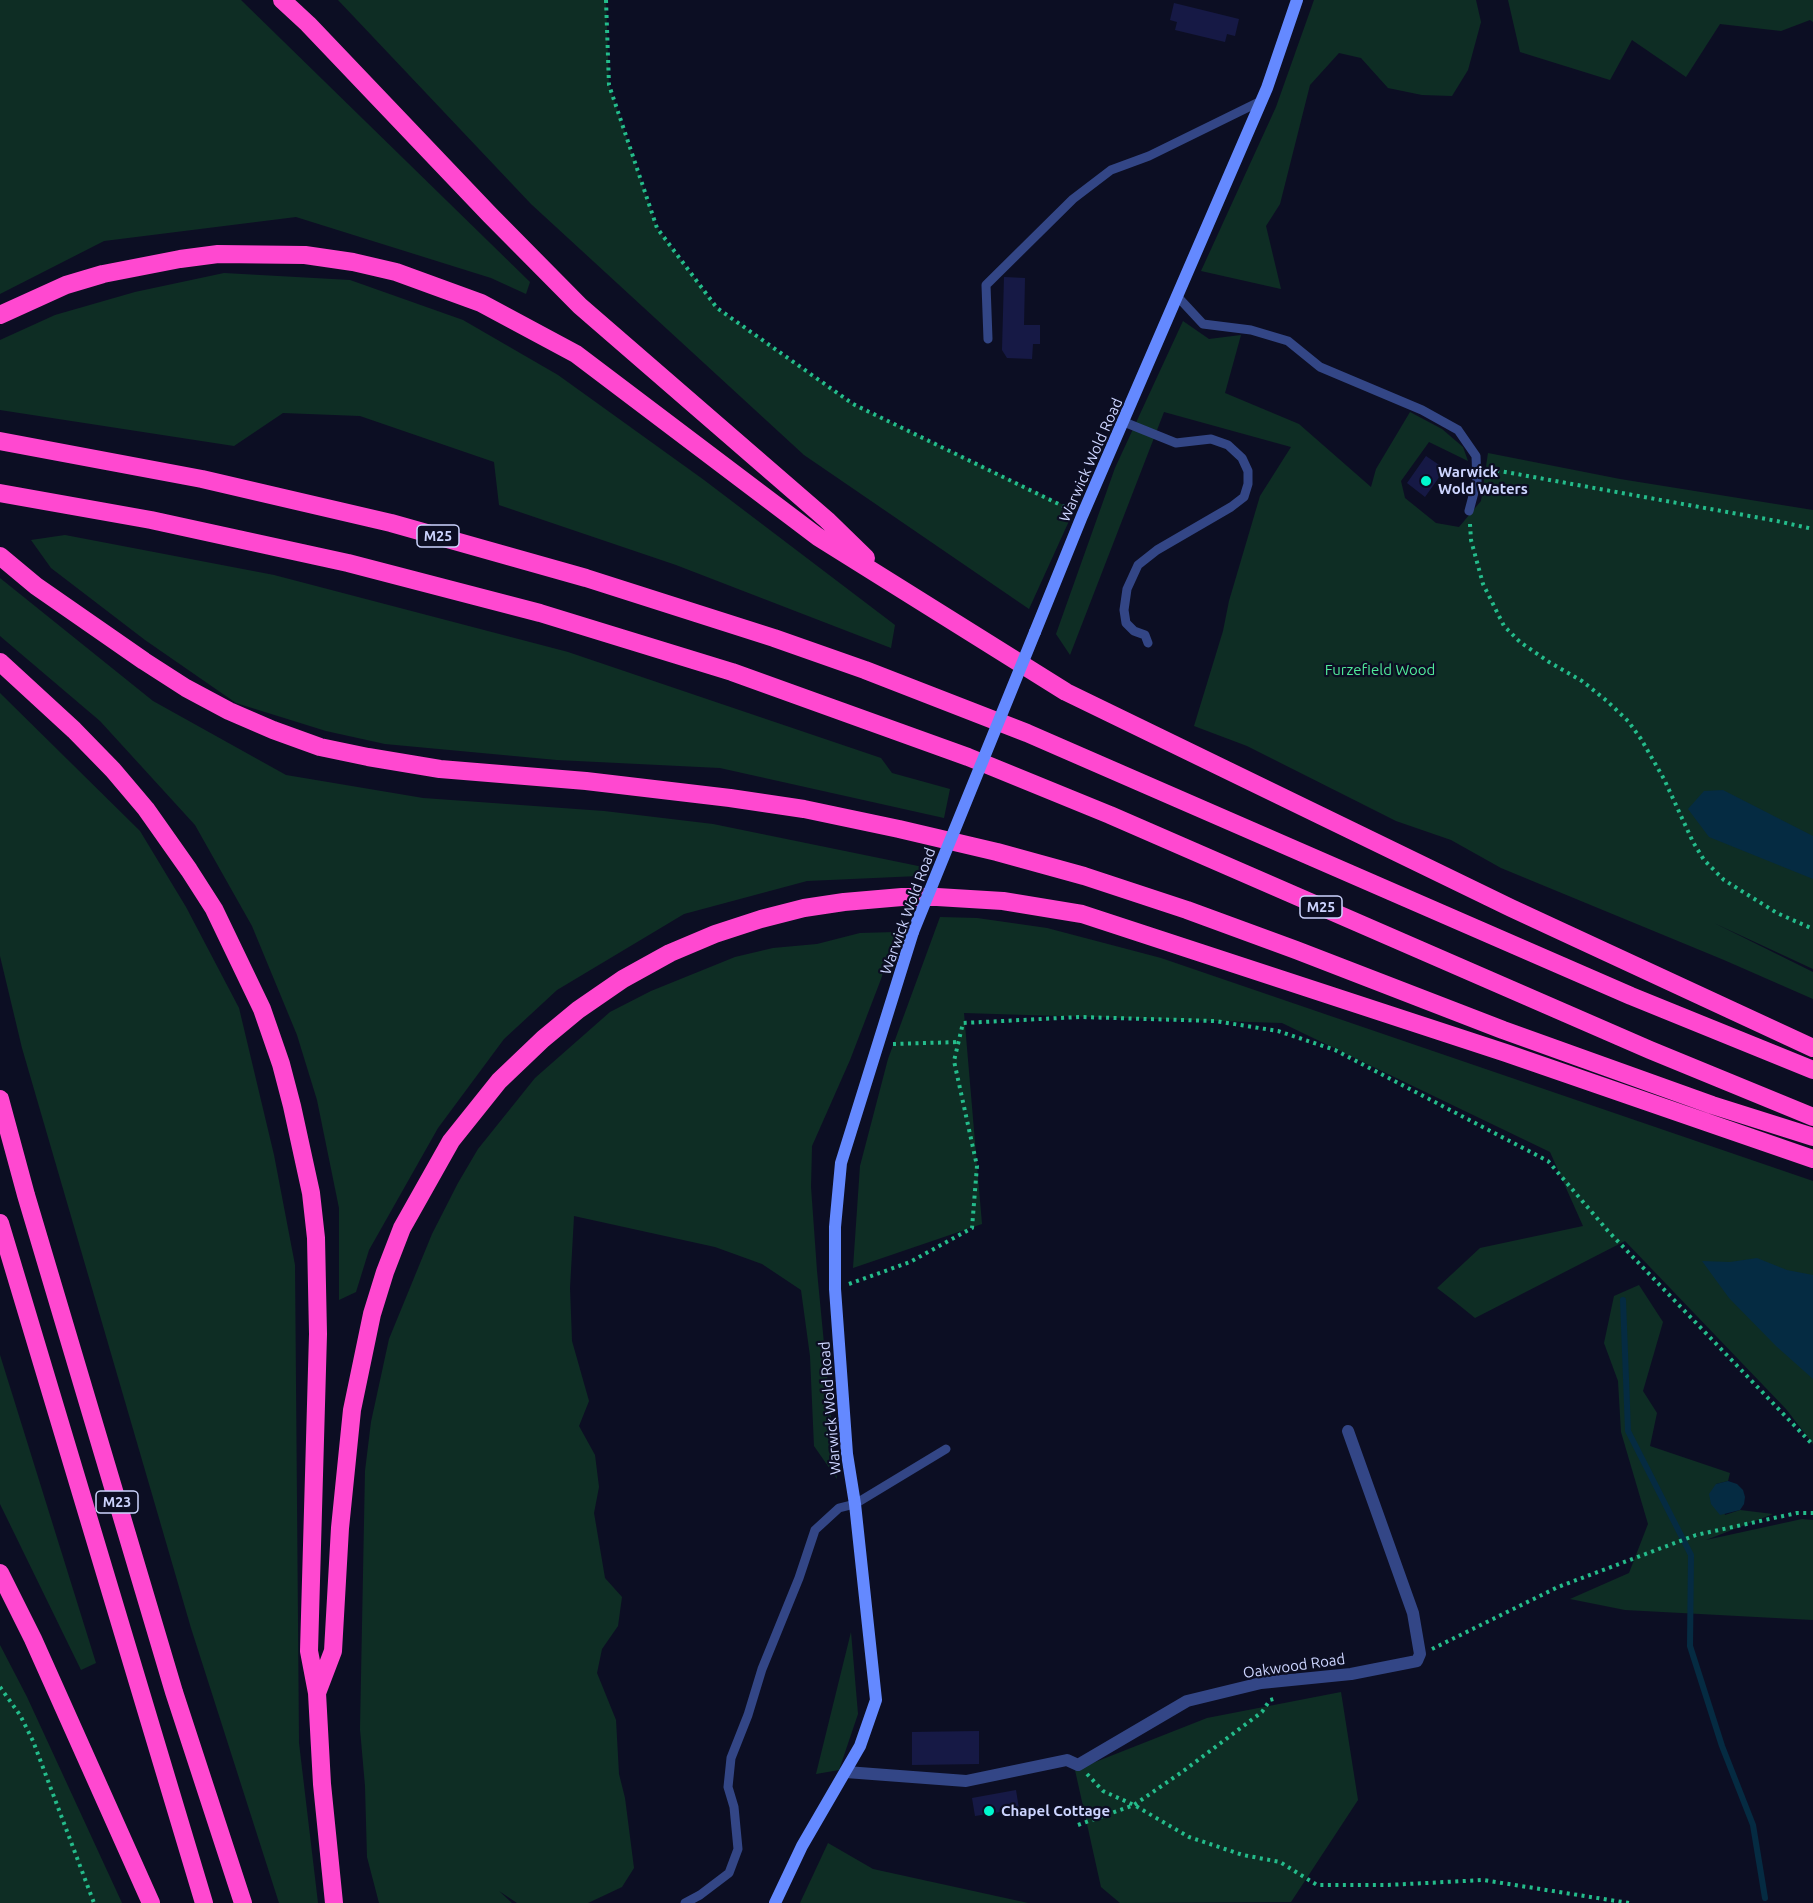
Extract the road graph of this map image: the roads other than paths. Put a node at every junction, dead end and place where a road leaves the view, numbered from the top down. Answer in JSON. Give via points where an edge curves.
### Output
{"nodes":[{"id":1,"x":282,"y":0,"type":"edge"},
{"id":2,"x":1298,"y":0,"type":"edge"},
{"id":3,"x":1260,"y":102,"type":"junction"},
{"id":4,"x":1177,"y":296,"type":"junction"},
{"id":5,"x":0,"y":315,"type":"edge"},
{"id":6,"x":988,"y":339,"type":"dead end"},
{"id":7,"x":1124,"y":422,"type":"junction"},
{"id":8,"x":0,"y":441,"type":"edge"},
{"id":9,"x":0,"y":493,"type":"edge"},
{"id":10,"x":1469,"y":511,"type":"road end"},
{"id":11,"x":0,"y":556,"type":"edge"},
{"id":12,"x":892,"y":583,"type":"junction"},
{"id":13,"x":1148,"y":643,"type":"dead end"},
{"id":14,"x":0,"y":662,"type":"edge"},
{"id":15,"x":1813,"y":1048,"type":"edge"},
{"id":16,"x":1813,"y":1070,"type":"edge"},
{"id":17,"x":0,"y":1099,"type":"edge"},
{"id":18,"x":1813,"y":1117,"type":"edge"},
{"id":19,"x":1813,"y":1137,"type":"edge"},
{"id":20,"x":1813,"y":1159,"type":"edge"},
{"id":21,"x":0,"y":1223,"type":"edge"},
{"id":22,"x":1348,"y":1431,"type":"dead end"},
{"id":23,"x":946,"y":1449,"type":"dead end"},
{"id":24,"x":855,"y":1504,"type":"junction"},
{"id":25,"x":0,"y":1573,"type":"edge"},
{"id":26,"x":317,"y":1693,"type":"junction"},
{"id":27,"x":846,"y":1772,"type":"junction"},
{"id":28,"x":151,"y":1903,"type":"edge"},
{"id":29,"x":204,"y":1903,"type":"edge"},
{"id":30,"x":243,"y":1903,"type":"edge"},
{"id":31,"x":334,"y":1903,"type":"edge"},
{"id":32,"x":685,"y":1903,"type":"edge"},
{"id":33,"x":775,"y":1903,"type":"edge"}],
"edges":[{"from":1,"to":12,"type":"highway","via":[[580,306],[827,520]]},
{"from":2,"to":3,"type":"street","name":"Warwick Wold Road"},
{"from":3,"to":4,"type":"street","name":"Warwick Wold Road"},
{"from":3,"to":6,"type":"lane","via":[[1149,156],[1111,170],[1073,199],[986,285]]},
{"from":4,"to":7,"type":"street","name":"Warwick Wold Road"},
{"from":4,"to":10,"type":"lane","via":[[1203,324],[1251,330],[1288,341],[1320,367],[1458,430],[1476,456],[1477,481]]},
{"from":5,"to":12,"type":"highway","via":[[33,298],[104,274],[218,254],[305,255],[396,272],[481,303],[576,354],[818,537]]},
{"from":7,"to":13,"type":"lane","via":[[1176,443],[1211,439],[1228,445],[1242,458],[1248,471],[1244,497],[1138,565],[1127,589],[1124,610],[1126,623],[1145,635]]},
{"from":7,"to":24,"type":"street","name":"Warwick Wold Road","bridge":true,"via":[[912,932],[841,1163],[835,1289],[847,1454]]},
{"from":8,"to":16,"type":"highway","number":"M25","via":[[202,479],[391,523],[586,578],[774,638],[1028,733],[1631,996]]},
{"from":9,"to":18,"type":"highway","number":"M25","via":[[151,520],[348,563],[540,613],[732,672],[948,750],[1110,815],[1639,1046]]},
{"from":11,"to":19,"type":"highway","via":[[36,586],[186,688],[229,711],[320,747],[440,769],[586,780],[740,799],[997,852],[1187,910],[1503,1030]]},
{"from":12,"to":15,"type":"highway","via":[[1066,692],[1511,908]]},
{"from":14,"to":26,"type":"highway","via":[[74,730],[147,810],[214,909],[262,1009],[281,1064],[303,1152],[316,1238],[318,1334],[309,1651]]},
{"from":17,"to":30,"type":"highway","number":"M23","via":[[170,1681]]},
{"from":20,"to":26,"type":"highway","via":[[1082,914],[1003,901],[902,897],[804,908],[715,934],[622,979],[543,1038],[499,1081],[451,1141],[402,1228],[372,1314],[354,1400],[341,1516],[333,1651]]},
{"from":21,"to":29,"type":"highway","number":"M23"},
{"from":22,"to":27,"type":"street","name":"Oakwood Road","via":[[1413,1613],[1420,1654],[1417,1661],[1352,1674],[1261,1683],[1187,1701],[1078,1765],[1067,1760],[966,1781]]},
{"from":23,"to":24,"type":"lane"},
{"from":24,"to":27,"type":"street","name":"Warwick Wold Road","via":[[876,1700]]},
{"from":24,"to":32,"type":"lane","via":[[839,1508],[815,1530],[731,1758],[728,1787],[738,1849],[729,1873]]},
{"from":25,"to":28,"type":"highway"},
{"from":26,"to":31,"type":"highway"},
{"from":27,"to":33,"type":"street","name":"Warwick Wold Road","via":[[802,1846]]}]}
